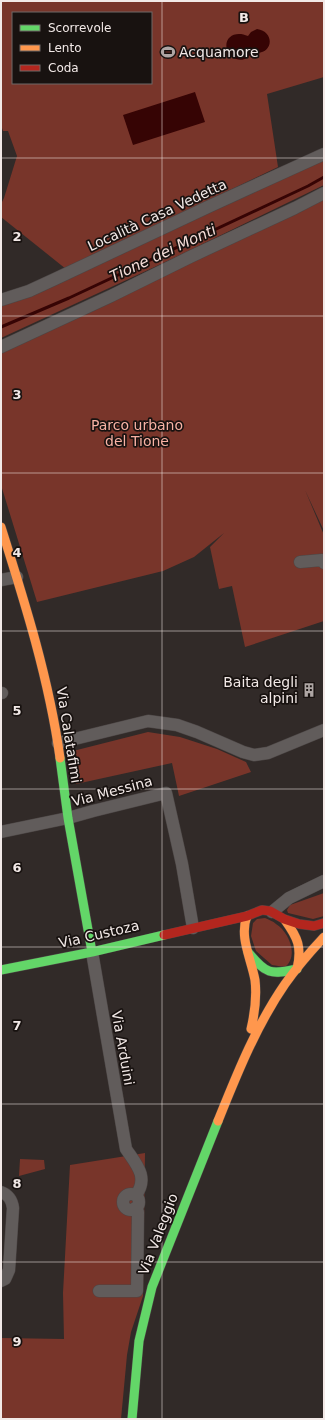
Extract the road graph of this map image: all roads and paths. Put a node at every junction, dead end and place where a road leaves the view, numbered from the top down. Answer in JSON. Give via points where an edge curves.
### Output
{"nodes":[{"id":1,"x":324,"y":154,"type":"edge"},
{"id":2,"x":324,"y":193,"type":"edge"},
{"id":3,"x":1,"y":300,"type":"edge"},
{"id":4,"x":1,"y":347,"type":"edge"},
{"id":5,"x":1,"y":527,"type":"edge"},
{"id":6,"x":300,"y":562,"type":"dead end"},
{"id":7,"x":324,"y":563,"type":"edge"},
{"id":8,"x":17,"y":576,"type":"junction"},
{"id":9,"x":1,"y":580,"type":"edge"},
{"id":10,"x":324,"y":730,"type":"edge"},
{"id":11,"x":58,"y":743,"type":"junction"},
{"id":12,"x":68,"y":818,"type":"junction"},
{"id":13,"x":1,"y":832,"type":"edge"},
{"id":14,"x":324,"y":881,"type":"edge"},
{"id":15,"x":272,"y":912,"type":"junction"},
{"id":16,"x":247,"y":916,"type":"junction"},
{"id":17,"x":285,"y":920,"type":"junction"},
{"id":18,"x":324,"y":923,"type":"edge"},
{"id":19,"x":198,"y":927,"type":"junction"},
{"id":20,"x":324,"y":938,"type":"edge"},
{"id":21,"x":244,"y":943,"type":"junction"},
{"id":22,"x":92,"y":952,"type":"junction"},
{"id":23,"x":248,"y":952,"type":"junction"},
{"id":24,"x":297,"y":969,"type":"junction"},
{"id":25,"x":1,"y":970,"type":"edge"},
{"id":26,"x":240,"y":1066,"type":"junction"},
{"id":27,"x":1,"y":1192,"type":"edge"},
{"id":28,"x":1,"y":1281,"type":"edge"},
{"id":29,"x":99,"y":1291,"type":"dead end"},
{"id":30,"x":132,"y":1419,"type":"edge"}],
"edges":[{"from":1,"to":3,"type":"street","name":"Località Casa Vedetta","via":[[55,280]]},
{"from":2,"to":4,"type":"street"},
{"from":5,"to":8,"type":"main road","name":"Via Calatafimi"},
{"from":6,"to":7,"type":"street","via":[[322,560]]},
{"from":8,"to":9,"type":"street"},
{"from":8,"to":11,"type":"main road","name":"Via Calatafimi","via":[[47,683]]},
{"from":10,"to":11,"type":"street","via":[[268,753],[254,755],[177,724],[148,721]]},
{"from":11,"to":12,"type":"main road","name":"Via Calatafimi"},
{"from":12,"to":13,"type":"street","name":"Via Messina"},
{"from":12,"to":19,"type":"street","name":"Via Messina","via":[[166,793]]},
{"from":12,"to":22,"type":"main road","name":"Via Calatafimi"},
{"from":14,"to":15,"type":"street","via":[[289,898]]},
{"from":15,"to":16,"type":"main road","name":"Via Custoza","via":[[265,910]]},
{"from":15,"to":17,"type":"main road"},
{"from":16,"to":19,"type":"main road","name":"Via Custoza"},
{"from":16,"to":21,"type":"main road","name":"Via Custoza","via":[[243,923]]},
{"from":17,"to":18,"type":"main road","via":[[306,926]]},
{"from":17,"to":24,"type":"main road","via":[[298,945],[300,955]]},
{"from":19,"to":21,"type":"main road","name":"Via Custoza","via":[[223,927]]},
{"from":19,"to":22,"type":"main road","name":"Via Custoza"},
{"from":20,"to":24,"type":"main road"},
{"from":21,"to":23,"type":"main road","name":"Via Custoza"},
{"from":22,"to":25,"type":"main road","name":"Via Custoza"},
{"from":22,"to":29,"type":"street","name":"Via Arduini","via":[[126,1149],[139,1168],[141,1188],[136,1195],[139,1200],[135,1208],[138,1212],[137,1291]]},
{"from":23,"to":24,"type":"main road","name":"Via Custoza","via":[[256,963],[277,973]]},
{"from":23,"to":26,"type":"main road","name":"Via Custoza","via":[[256,994],[255,1014]]},
{"from":24,"to":26,"type":"main road","via":[[268,1009]]},
{"from":26,"to":30,"type":"main road","name":"Via Valeggio","via":[[151,1292],[139,1340]]},
{"from":27,"to":28,"type":"street","via":[[10,1198],[13,1208],[9,1270],[5,1279]]}]}
